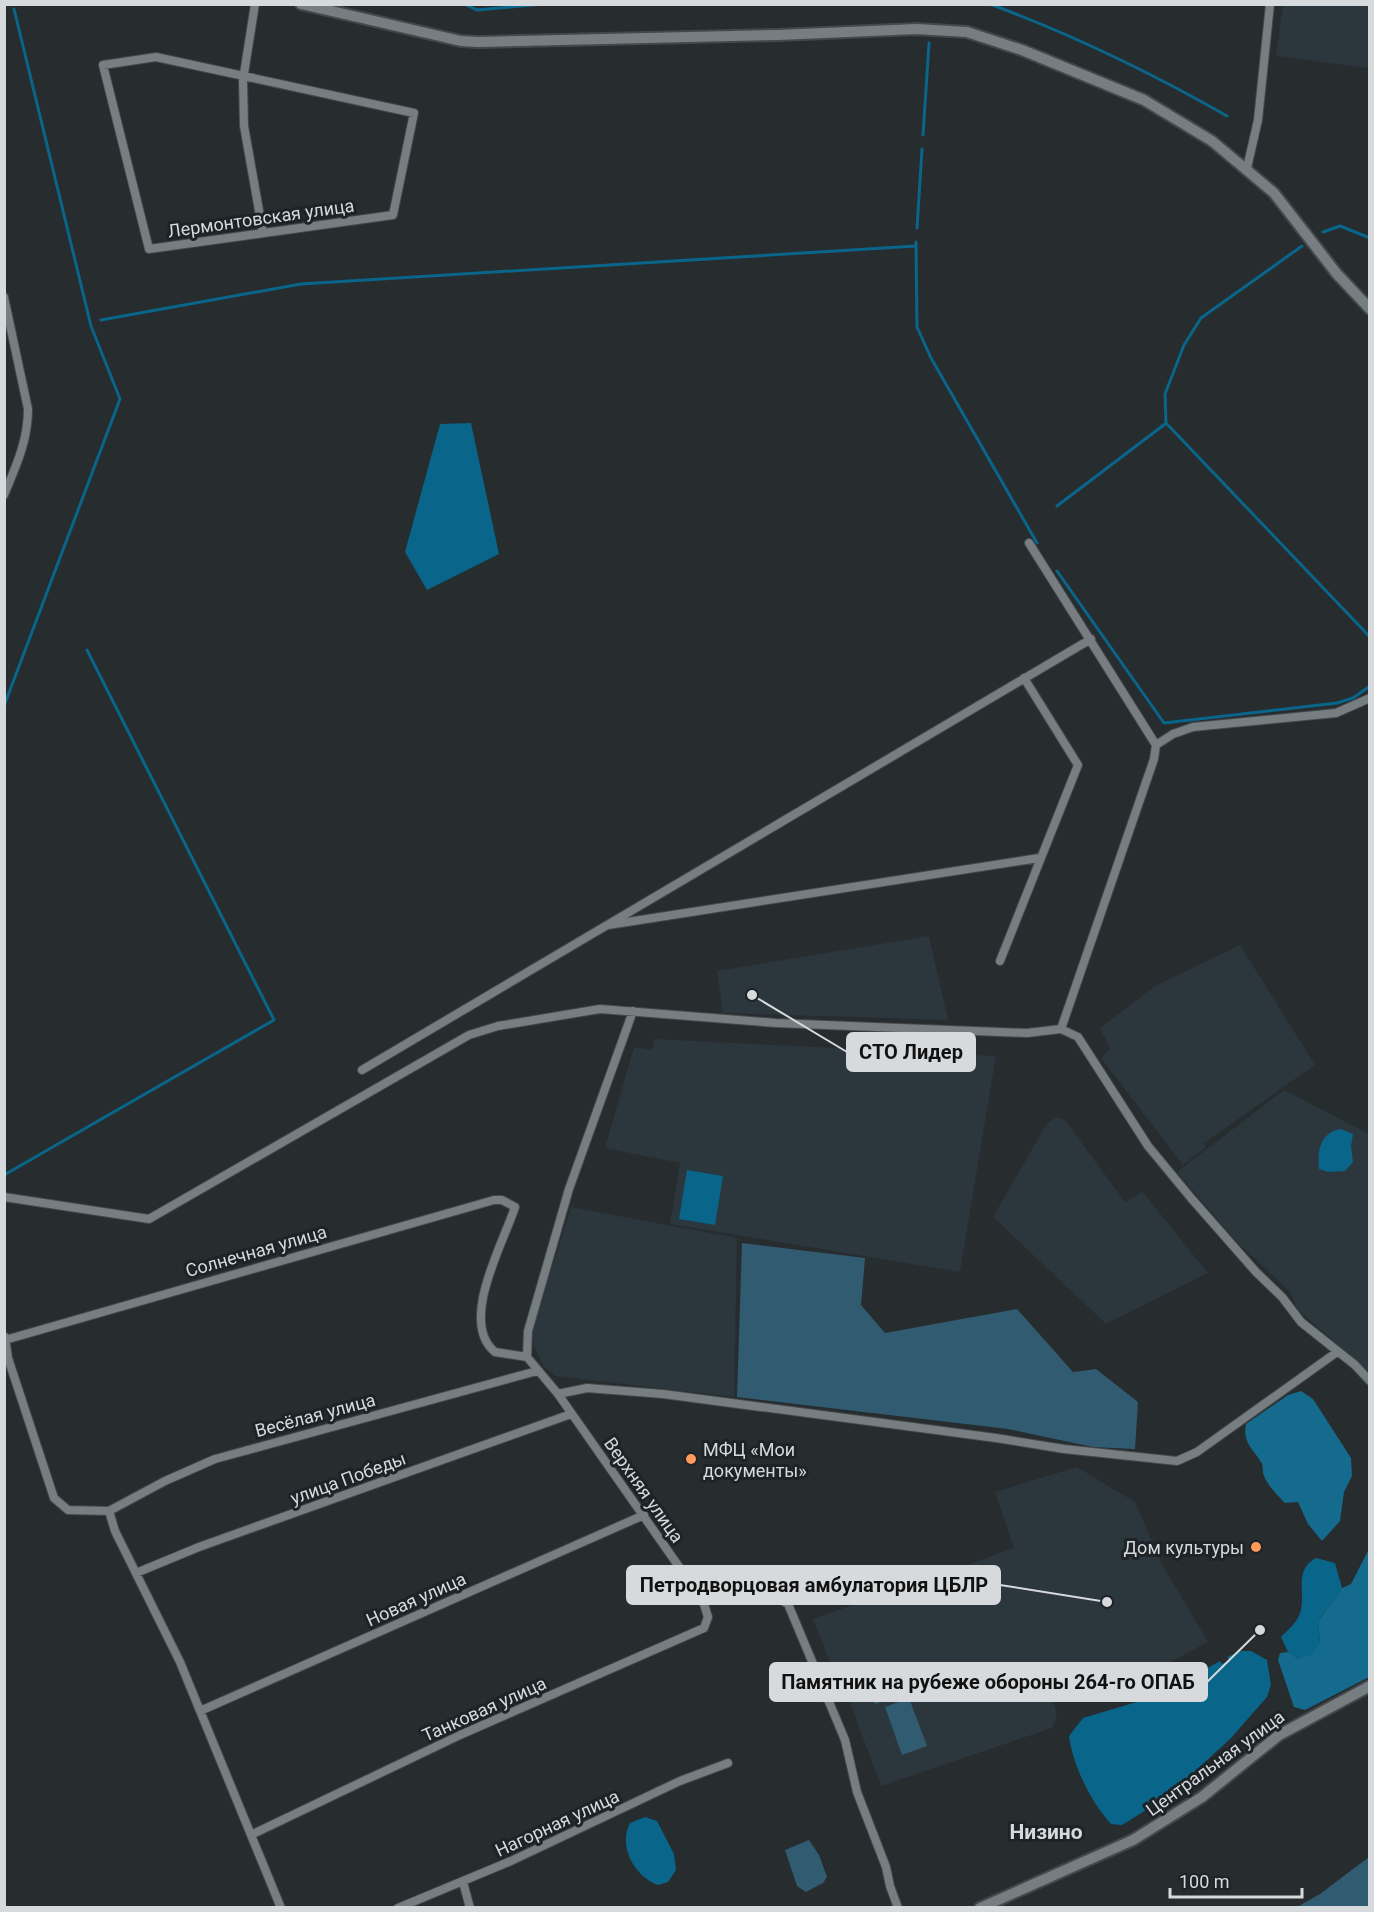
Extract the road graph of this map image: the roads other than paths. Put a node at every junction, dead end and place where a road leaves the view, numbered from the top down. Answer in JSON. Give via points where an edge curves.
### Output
{"nodes":[{"id":1,"x":255,"y":4,"type":"edge"},
{"id":2,"x":301,"y":4,"type":"edge"},
{"id":3,"x":1270,"y":4,"type":"edge"},
{"id":4,"x":243,"y":75,"type":"junction"},
{"id":5,"x":1247,"y":168,"type":"junction"},
{"id":6,"x":263,"y":233,"type":"junction"},
{"id":7,"x":4,"y":297,"type":"edge"},
{"id":8,"x":1370,"y":309,"type":"edge"},
{"id":9,"x":8,"y":476,"type":"edge"},
{"id":10,"x":4,"y":495,"type":"edge"},
{"id":11,"x":1029,"y":543,"type":"dead end"},
{"id":12,"x":1091,"y":639,"type":"junction"},
{"id":13,"x":1024,"y":678,"type":"junction"},
{"id":14,"x":1370,"y":698,"type":"edge"},
{"id":15,"x":1156,"y":745,"type":"junction"},
{"id":16,"x":1039,"y":858,"type":"junction"},
{"id":17,"x":603,"y":926,"type":"junction"},
{"id":18,"x":1000,"y":961,"type":"dead end"},
{"id":19,"x":633,"y":1011,"type":"junction"},
{"id":20,"x":1061,"y":1029,"type":"junction"},
{"id":21,"x":362,"y":1070,"type":"dead end"},
{"id":22,"x":4,"y":1197,"type":"edge"},
{"id":23,"x":4,"y":1335,"type":"edge"},
{"id":24,"x":5,"y":1341,"type":"edge"},
{"id":25,"x":1337,"y":1352,"type":"junction"},
{"id":26,"x":527,"y":1357,"type":"junction"},
{"id":27,"x":537,"y":1371,"type":"junction"},
{"id":28,"x":1370,"y":1381,"type":"edge"},
{"id":29,"x":558,"y":1394,"type":"junction"},
{"id":30,"x":572,"y":1414,"type":"junction"},
{"id":31,"x":109,"y":1511,"type":"junction"},
{"id":32,"x":644,"y":1515,"type":"junction"},
{"id":33,"x":136,"y":1573,"type":"junction"},
{"id":34,"x":703,"y":1601,"type":"junction"},
{"id":35,"x":1370,"y":1686,"type":"edge"},
{"id":36,"x":200,"y":1711,"type":"junction"},
{"id":37,"x":728,"y":1763,"type":"dead end"},
{"id":38,"x":253,"y":1834,"type":"junction"},
{"id":39,"x":463,"y":1882,"type":"junction"},
{"id":40,"x":281,"y":1908,"type":"edge"},
{"id":41,"x":398,"y":1908,"type":"edge"},
{"id":42,"x":470,"y":1908,"type":"edge"},
{"id":43,"x":898,"y":1908,"type":"edge"},
{"id":44,"x":980,"y":1908,"type":"edge"}],
"edges":[{"from":1,"to":4,"type":"street"},
{"from":2,"to":5,"type":"street","via":[[478,42],[917,29],[967,32],[1144,100],[1212,141]]},
{"from":3,"to":5,"type":"street","via":[[1258,120]]},
{"from":4,"to":6,"type":"street","via":[[244,126]]},
{"from":4,"to":6,"type":"street","name":"Лермонтовская улица","via":[[414,113],[393,215]]},
{"from":4,"to":6,"type":"street","name":"Лермонтовская улица","via":[[156,57],[103,65],[149,249]]},
{"from":5,"to":8,"type":"street","via":[[1292,212],[1337,274]]},
{"from":7,"to":9,"type":"street","via":[[28,409],[24,448]]},
{"from":9,"to":10,"type":"street"},
{"from":11,"to":12,"type":"street"},
{"from":12,"to":13,"type":"street"},
{"from":12,"to":15,"type":"street"},
{"from":13,"to":16,"type":"street","via":[[1078,765]]},
{"from":13,"to":17,"type":"street"},
{"from":14,"to":15,"type":"street","via":[[1336,713],[1193,727]]},
{"from":15,"to":20,"type":"street"},
{"from":16,"to":17,"type":"street"},
{"from":16,"to":18,"type":"street"},
{"from":17,"to":21,"type":"street"},
{"from":19,"to":20,"type":"street","via":[[798,1024],[1027,1033]]},
{"from":19,"to":22,"type":"street","via":[[589,1011],[498,1026],[469,1035],[149,1220]]},
{"from":19,"to":26,"type":"street","via":[[569,1189],[528,1331]]},
{"from":20,"to":25,"type":"street","via":[[1078,1037],[1148,1146],[1191,1198],[1301,1322]]},
{"from":23,"to":24,"type":"street"},
{"from":24,"to":26,"type":"street","name":"Солнечная улица","via":[[502,1200],[515,1207],[484,1288],[481,1323],[486,1341],[495,1352]]},
{"from":24,"to":31,"type":"street","via":[[54,1498],[68,1510]]},
{"from":25,"to":28,"type":"street"},
{"from":25,"to":29,"type":"street","via":[[1197,1452],[1177,1461],[663,1394],[587,1388]]},
{"from":26,"to":27,"type":"street","name":"Верхняя улица"},
{"from":27,"to":29,"type":"street","name":"Верхняя улица"},
{"from":27,"to":31,"type":"street","name":"Весёлая улица","via":[[215,1459]]},
{"from":29,"to":30,"type":"street","name":"Верхняя улица"},
{"from":30,"to":32,"type":"street","name":"Верхняя улица"},
{"from":30,"to":33,"type":"street","name":"улица Победы"},
{"from":31,"to":33,"type":"street"},
{"from":32,"to":34,"type":"street","name":"Верхняя улица"},
{"from":32,"to":36,"type":"street","name":"Новая улица"},
{"from":33,"to":36,"type":"street"},
{"from":34,"to":38,"type":"street","name":"Танковая улица","via":[[708,1617],[704,1628],[460,1735]]},
{"from":34,"to":43,"type":"street","via":[[750,1582],[788,1604],[845,1740],[857,1792]]},
{"from":35,"to":44,"type":"street","name":"Центральная улица","via":[[1279,1735],[1202,1797],[1133,1840]]},
{"from":36,"to":38,"type":"street"},
{"from":37,"to":39,"type":"street","name":"Нагорная улица","via":[[680,1781]]},
{"from":38,"to":40,"type":"street"},
{"from":39,"to":41,"type":"street","name":"Нагорная улица"},
{"from":39,"to":42,"type":"street"}]}
